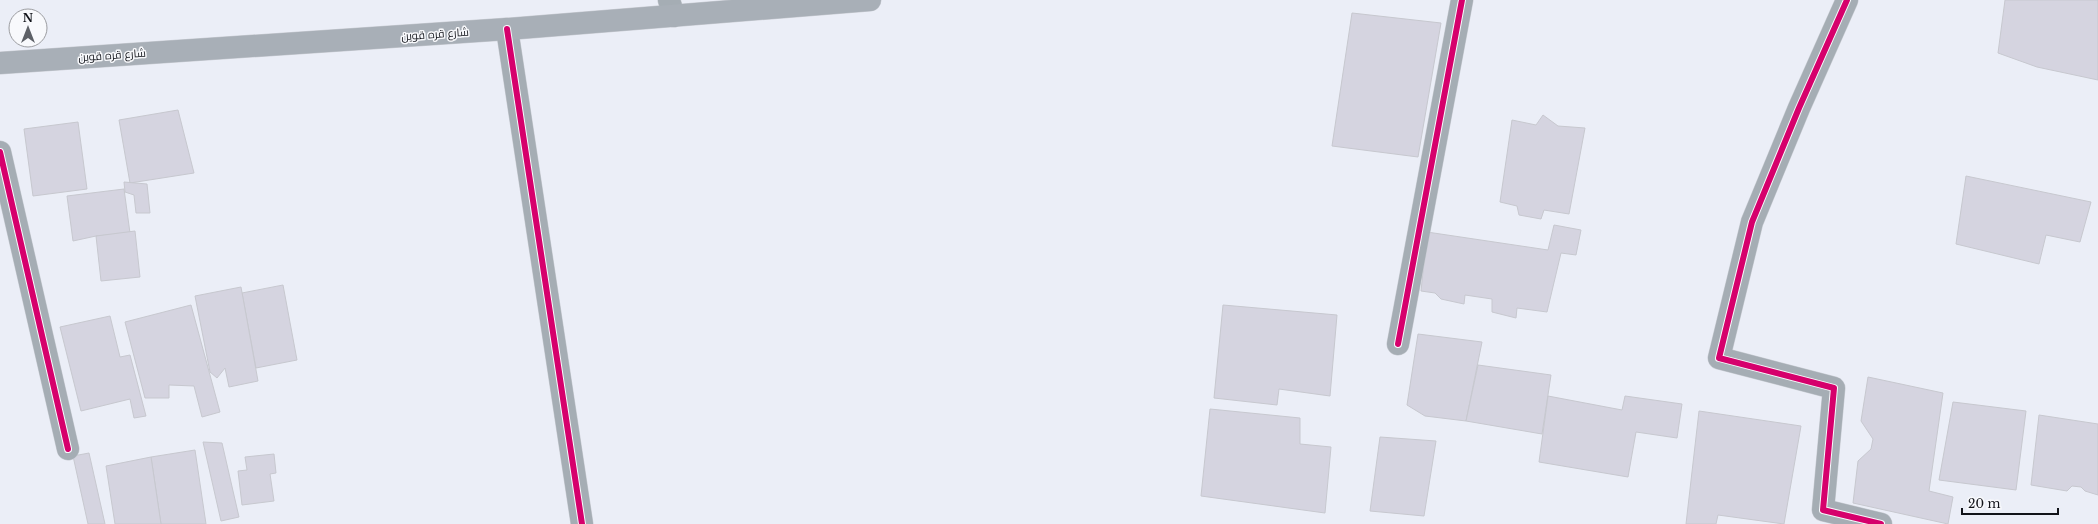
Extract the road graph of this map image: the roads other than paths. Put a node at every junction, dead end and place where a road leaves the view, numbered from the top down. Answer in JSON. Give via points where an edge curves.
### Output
{"nodes":[{"id":1,"x":870,"y":0,"type":"edge"},
{"id":2,"x":1462,"y":0,"type":"edge"},
{"id":3,"x":1847,"y":0,"type":"edge"},
{"id":4,"x":672,"y":8,"type":"edge"},
{"id":5,"x":507,"y":29,"type":"junction"},
{"id":6,"x":0,"y":63,"type":"edge"},
{"id":7,"x":0,"y":152,"type":"edge"},
{"id":8,"x":1398,"y":344,"type":"dead end"},
{"id":9,"x":68,"y":449,"type":"dead end"},
{"id":10,"x":1822,"y":517,"type":"edge"},
{"id":11,"x":582,"y":524,"type":"edge"},
{"id":12,"x":1881,"y":524,"type":"edge"}],
"edges":[{"from":1,"to":4,"type":"main road","name":"شارع قره قوين"},
{"from":2,"to":8,"type":"street"},
{"from":3,"to":10,"type":"street","via":[[1752,222],[1719,358],[1834,388]]},
{"from":4,"to":5,"type":"main road","name":"شارع قره قوين"},
{"from":5,"to":6,"type":"main road","name":"شارع قره قوين"},
{"from":5,"to":11,"type":"street"},
{"from":7,"to":9,"type":"street"},
{"from":10,"to":12,"type":"street"}]}
